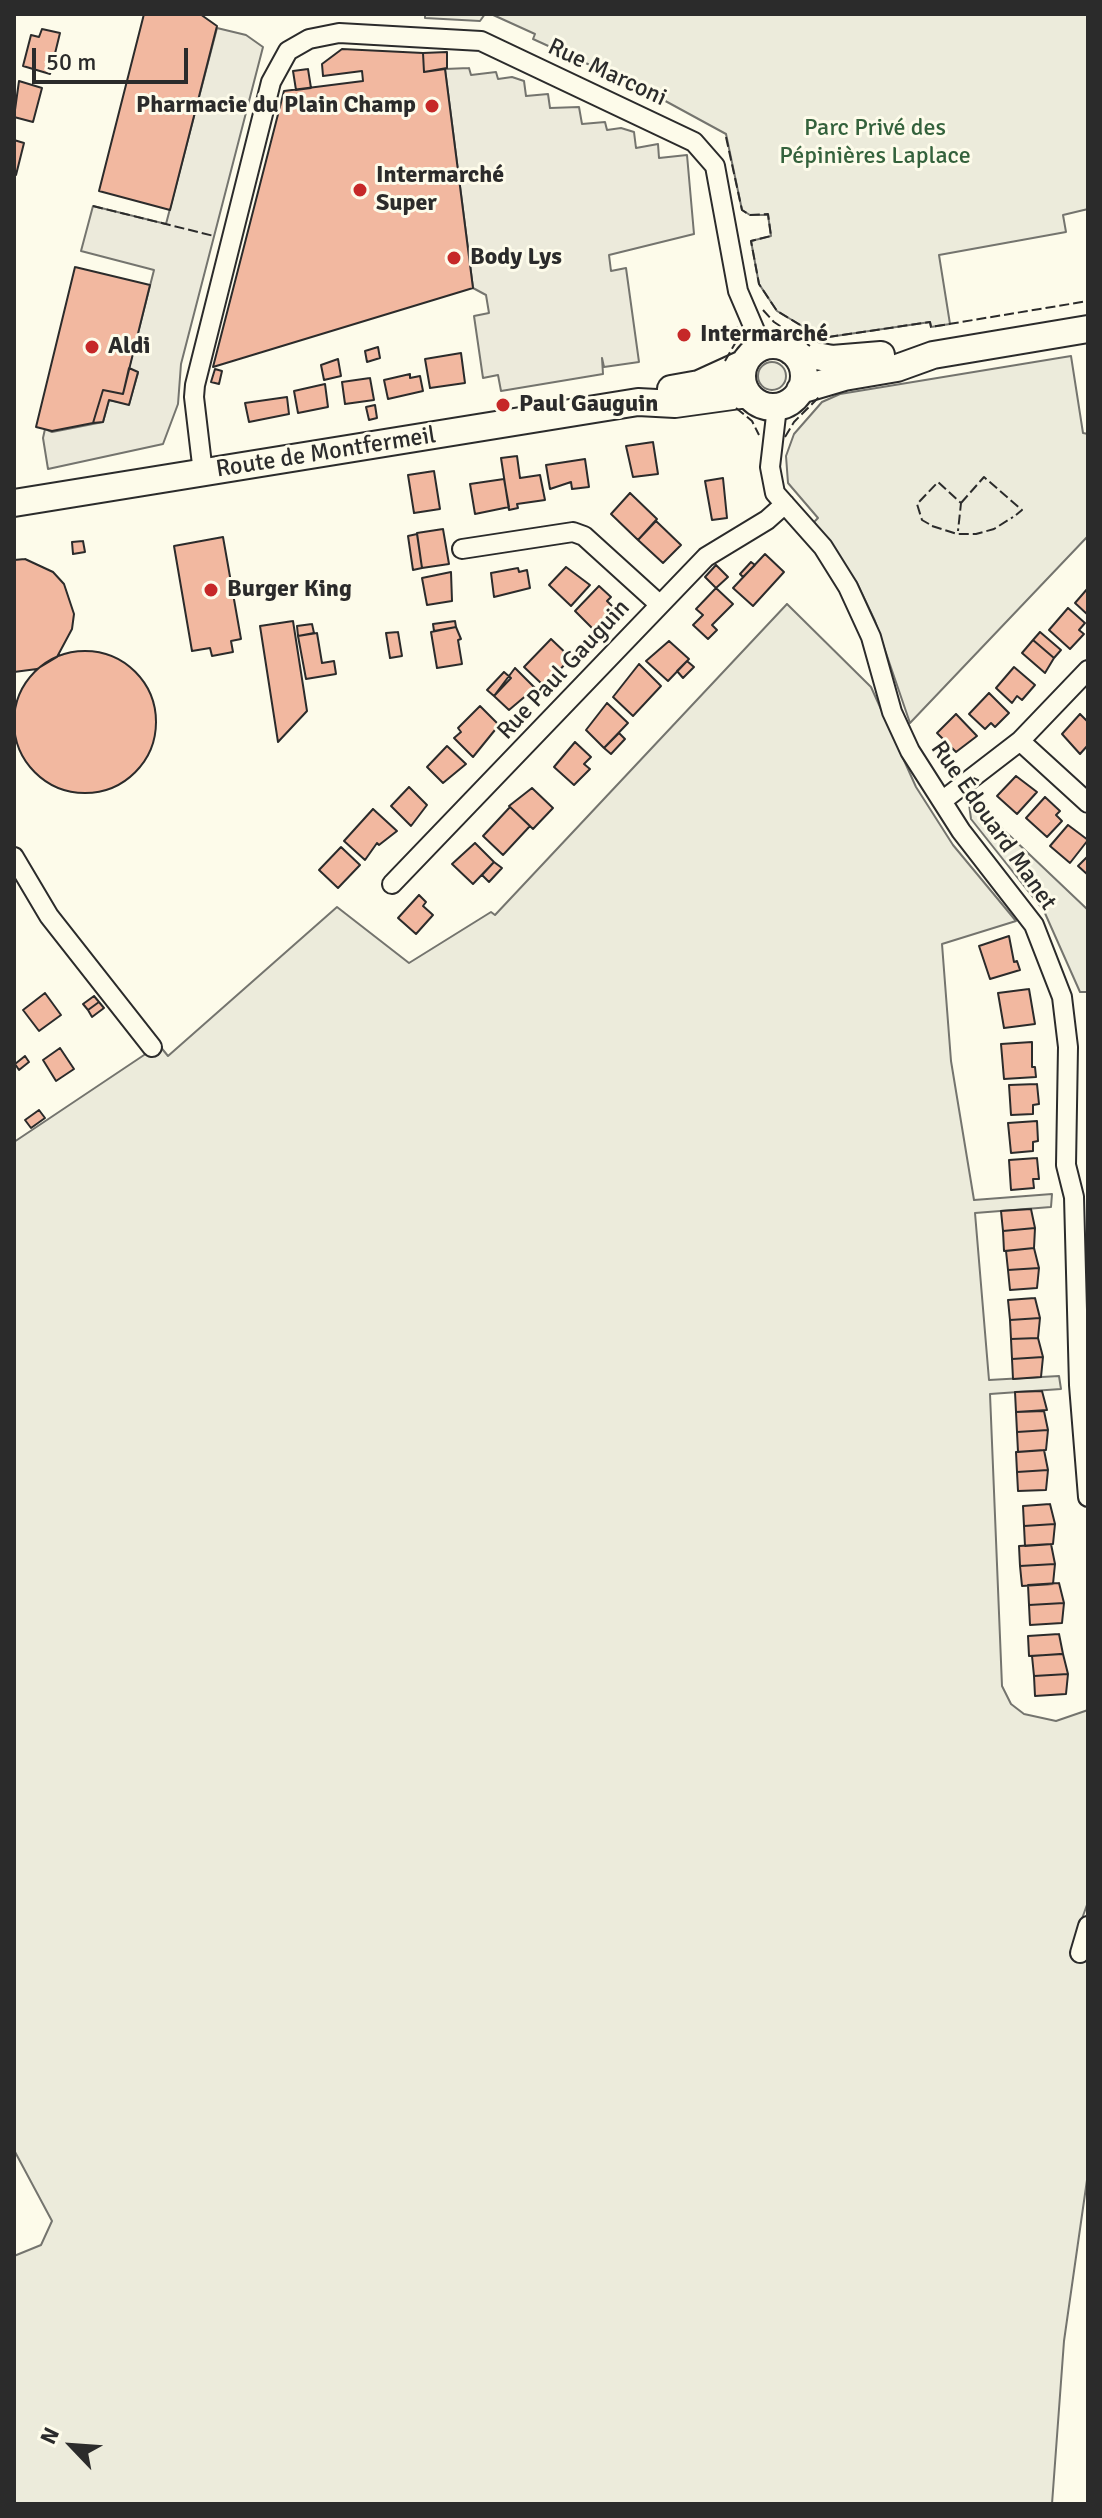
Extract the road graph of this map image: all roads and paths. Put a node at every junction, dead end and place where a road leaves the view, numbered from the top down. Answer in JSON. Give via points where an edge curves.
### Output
{"nodes":[{"id":1,"x":1088,"y":329,"type":"edge"},
{"id":2,"x":791,"y":351,"type":"junction"},
{"id":3,"x":754,"y":355,"type":"junction"},
{"id":4,"x":933,"y":355,"type":"junction"},
{"id":5,"x":800,"y":390,"type":"junction"},
{"id":6,"x":747,"y":394,"type":"junction"},
{"id":7,"x":638,"y":402,"type":"junction"},
{"id":8,"x":777,"y":407,"type":"junction"},
{"id":9,"x":203,"y":473,"type":"junction"},
{"id":10,"x":14,"y":503,"type":"edge"},
{"id":11,"x":785,"y":504,"type":"junction"},
{"id":12,"x":462,"y":549,"type":"dead end"},
{"id":13,"x":659,"y":604,"type":"junction"},
{"id":14,"x":1088,"y":670,"type":"edge"},
{"id":15,"x":1020,"y":741,"type":"junction"},
{"id":16,"x":942,"y":801,"type":"junction"},
{"id":17,"x":1088,"y":803,"type":"edge"},
{"id":18,"x":15,"y":863,"type":"edge"},
{"id":19,"x":392,"y":884,"type":"dead end"},
{"id":20,"x":152,"y":1047,"type":"dead end"},
{"id":21,"x":1081,"y":1197,"type":"edge"},
{"id":22,"x":1084,"y":1385,"type":"edge"},
{"id":23,"x":1088,"y":1497,"type":"edge"},
{"id":24,"x":1088,"y":1926,"type":"edge"},
{"id":25,"x":1080,"y":1953,"type":"dead end"}],
"edges":[{"from":1,"to":4,"type":"main road"},
{"from":2,"to":3,"type":"main road","via":[[781,346]]},
{"from":2,"to":4,"type":"main road","via":[[832,359]]},
{"from":2,"to":5,"type":"main road","via":[[801,364]]},
{"from":3,"to":6,"type":"main road","via":[[742,384]]},
{"from":3,"to":7,"type":"main road","name":"Route de Montfermeil","via":[[699,384]]},
{"from":3,"to":9,"type":"street","name":"Rue Marconi","via":[[715,166],[694,142],[481,41],[339,33],[309,39],[288,51],[271,82],[195,385]]},
{"from":4,"to":5,"type":"main road"},
{"from":5,"to":8,"type":"main road"},
{"from":6,"to":7,"type":"main road","name":"Route de Montfermeil","via":[[675,404]]},
{"from":6,"to":8,"type":"main road","via":[[760,405]]},
{"from":7,"to":9,"type":"main road","name":"Route de Montfermeil"},
{"from":8,"to":11,"type":"street","name":"Rue Édouard Manet","via":[[771,478]]},
{"from":9,"to":10,"type":"main road","name":"Route de Montfermeil"},
{"from":11,"to":13,"type":"street","name":"Rue Paul Gauguin","via":[[706,557]]},
{"from":11,"to":16,"type":"street","name":"Rue Édouard Manet","via":[[823,547],[848,587],[871,637],[896,721]]},
{"from":12,"to":13,"type":"street","via":[[577,533]]},
{"from":13,"to":19,"type":"street","name":"Rue Paul Gauguin"},
{"from":14,"to":15,"type":"street"},
{"from":15,"to":16,"type":"street"},
{"from":15,"to":17,"type":"street"},
{"from":16,"to":21,"type":"street","name":"Rue Édouard Manet","via":[[1023,907],[1054,972],[1066,1021],[1066,1165]]},
{"from":18,"to":20,"type":"street","via":[[49,916]]},
{"from":21,"to":22,"type":"street","name":"Rue Édouard Manet"},
{"from":22,"to":23,"type":"street","name":"Rue Édouard Manet"},
{"from":24,"to":25,"type":"street"}]}
